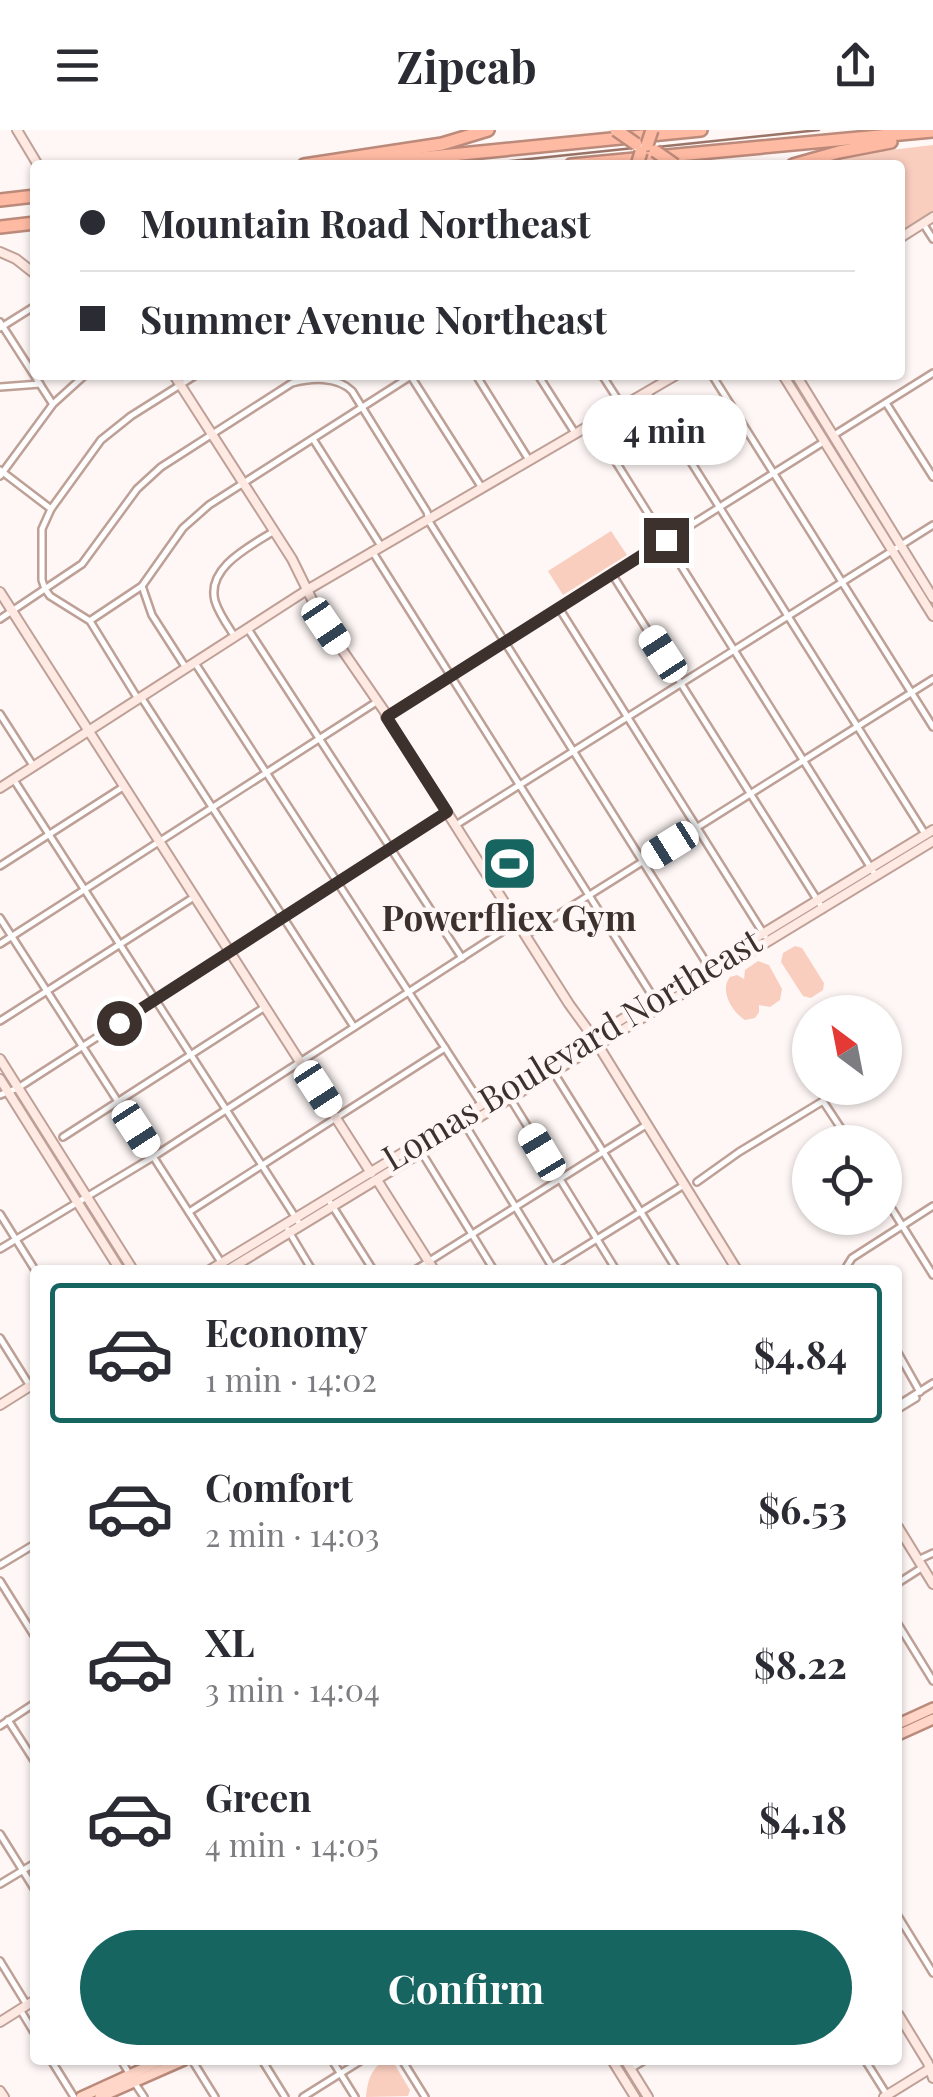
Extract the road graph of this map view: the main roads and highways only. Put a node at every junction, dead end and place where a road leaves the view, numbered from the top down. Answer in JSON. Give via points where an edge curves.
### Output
{"nodes":[{"id":1,"x":488,"y":130,"type":"edge"},
{"id":2,"x":629,"y":130,"type":"edge"},
{"id":3,"x":652,"y":130,"type":"edge"},
{"id":4,"x":701,"y":130,"type":"edge"},
{"id":5,"x":933,"y":133,"type":"edge"},
{"id":6,"x":614,"y":134,"type":"edge"},
{"id":7,"x":642,"y":147,"type":"edge"},
{"id":8,"x":337,"y":160,"type":"edge"},
{"id":9,"x":393,"y":160,"type":"edge"},
{"id":10,"x":628,"y":160,"type":"edge"},
{"id":11,"x":666,"y":160,"type":"edge"},
{"id":12,"x":811,"y":160,"type":"edge"},
{"id":13,"x":30,"y":197,"type":"edge"},
{"id":14,"x":0,"y":200,"type":"edge"},
{"id":15,"x":30,"y":223,"type":"edge"},
{"id":16,"x":0,"y":226,"type":"edge"},
{"id":17,"x":933,"y":1708,"type":"edge"},
{"id":18,"x":933,"y":1718,"type":"edge"},
{"id":19,"x":902,"y":1724,"type":"edge"},
{"id":20,"x":902,"y":1725,"type":"edge"},
{"id":21,"x":154,"y":2065,"type":"edge"},
{"id":22,"x":170,"y":2065,"type":"edge"},
{"id":23,"x":132,"y":2078,"type":"junction"},
{"id":24,"x":78,"y":2097,"type":"edge"},
{"id":25,"x":100,"y":2097,"type":"edge"}],
"edges":[{"from":1,"to":8,"type":"highway"},
{"from":2,"to":7,"type":"highway","bridge":true},
{"from":3,"to":7,"type":"highway","bridge":true},
{"from":4,"to":6,"type":"highway"},
{"from":5,"to":10,"type":"highway"},
{"from":5,"to":12,"type":"highway"},
{"from":6,"to":7,"type":"highway","bridge":true},
{"from":6,"to":9,"type":"highway"},
{"from":7,"to":11,"type":"highway","bridge":true},
{"from":13,"to":14,"type":"highway"},
{"from":15,"to":16,"type":"highway"},
{"from":17,"to":19,"type":"main road"},
{"from":18,"to":20,"type":"main road"},
{"from":21,"to":23,"type":"main road"},
{"from":22,"to":23,"type":"main road"},
{"from":23,"to":24,"type":"main road"},
{"from":23,"to":25,"type":"main road"}]}
